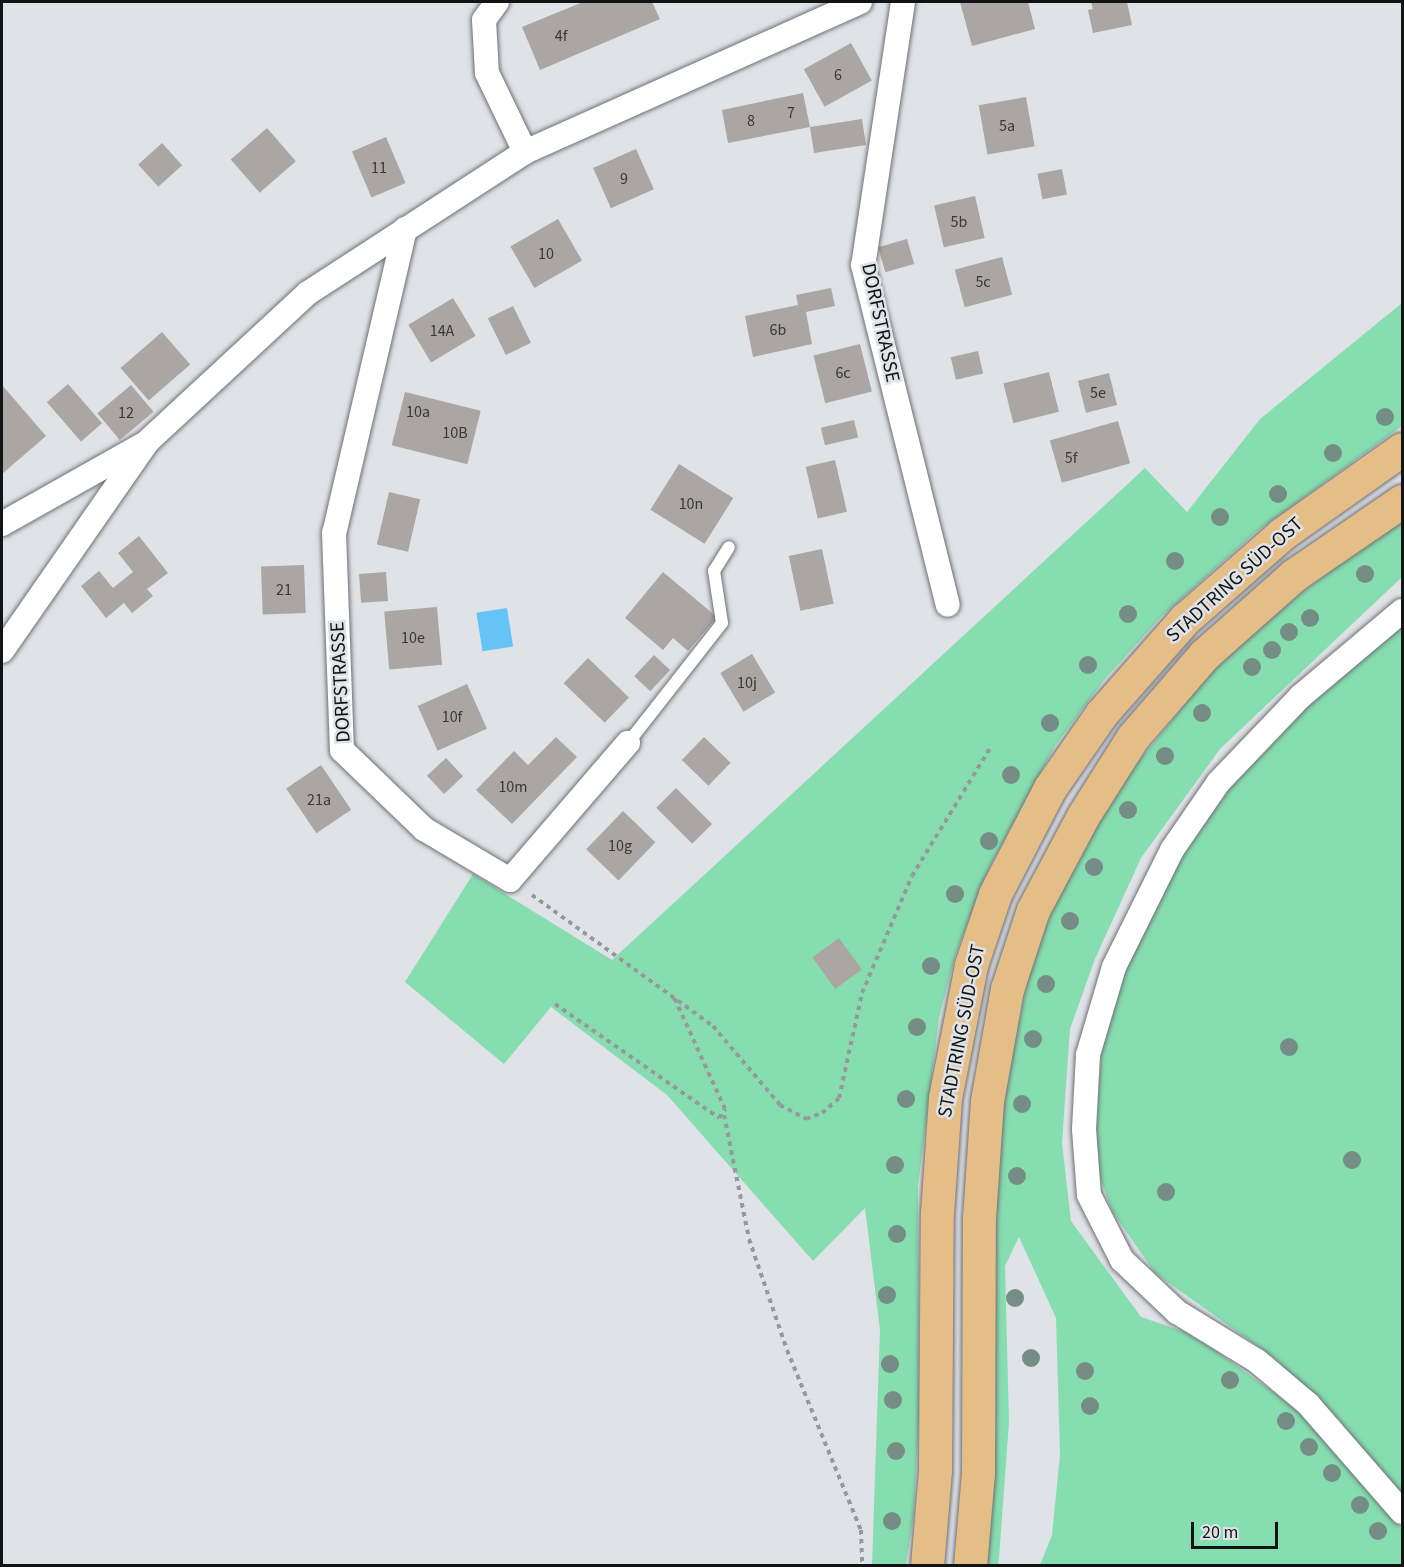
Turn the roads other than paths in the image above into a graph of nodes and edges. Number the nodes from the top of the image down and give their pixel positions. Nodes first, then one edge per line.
1 (497, 2) edge
2 (860, 2) edge
3 (903, 2) edge
4 (525, 152) junction
5 (405, 229) junction
6 (147, 442) junction
7 (1402, 449) edge
8 (1402, 501) edge
9 (2, 524) edge
10 (729, 547) dead end
11 (948, 605) dead end
12 (1402, 611) edge
13 (2, 651) edge
14 (628, 743) joint
15 (1402, 1512) edge
16 (927, 1566) edge
17 (970, 1566) edge

1 - 4 street
2 - 4 street
3 - 11 street, DORFSTRASSE
4 - 5 street
5 - 6 street
5 - 14 street, DORFSTRASSE
6 - 9 street
6 - 13 street
7 - 16 main road, STADTRING SÜD-OST
8 - 17 main road, STADTRING SÜD-OST
10 - 14 lane
12 - 15 street

